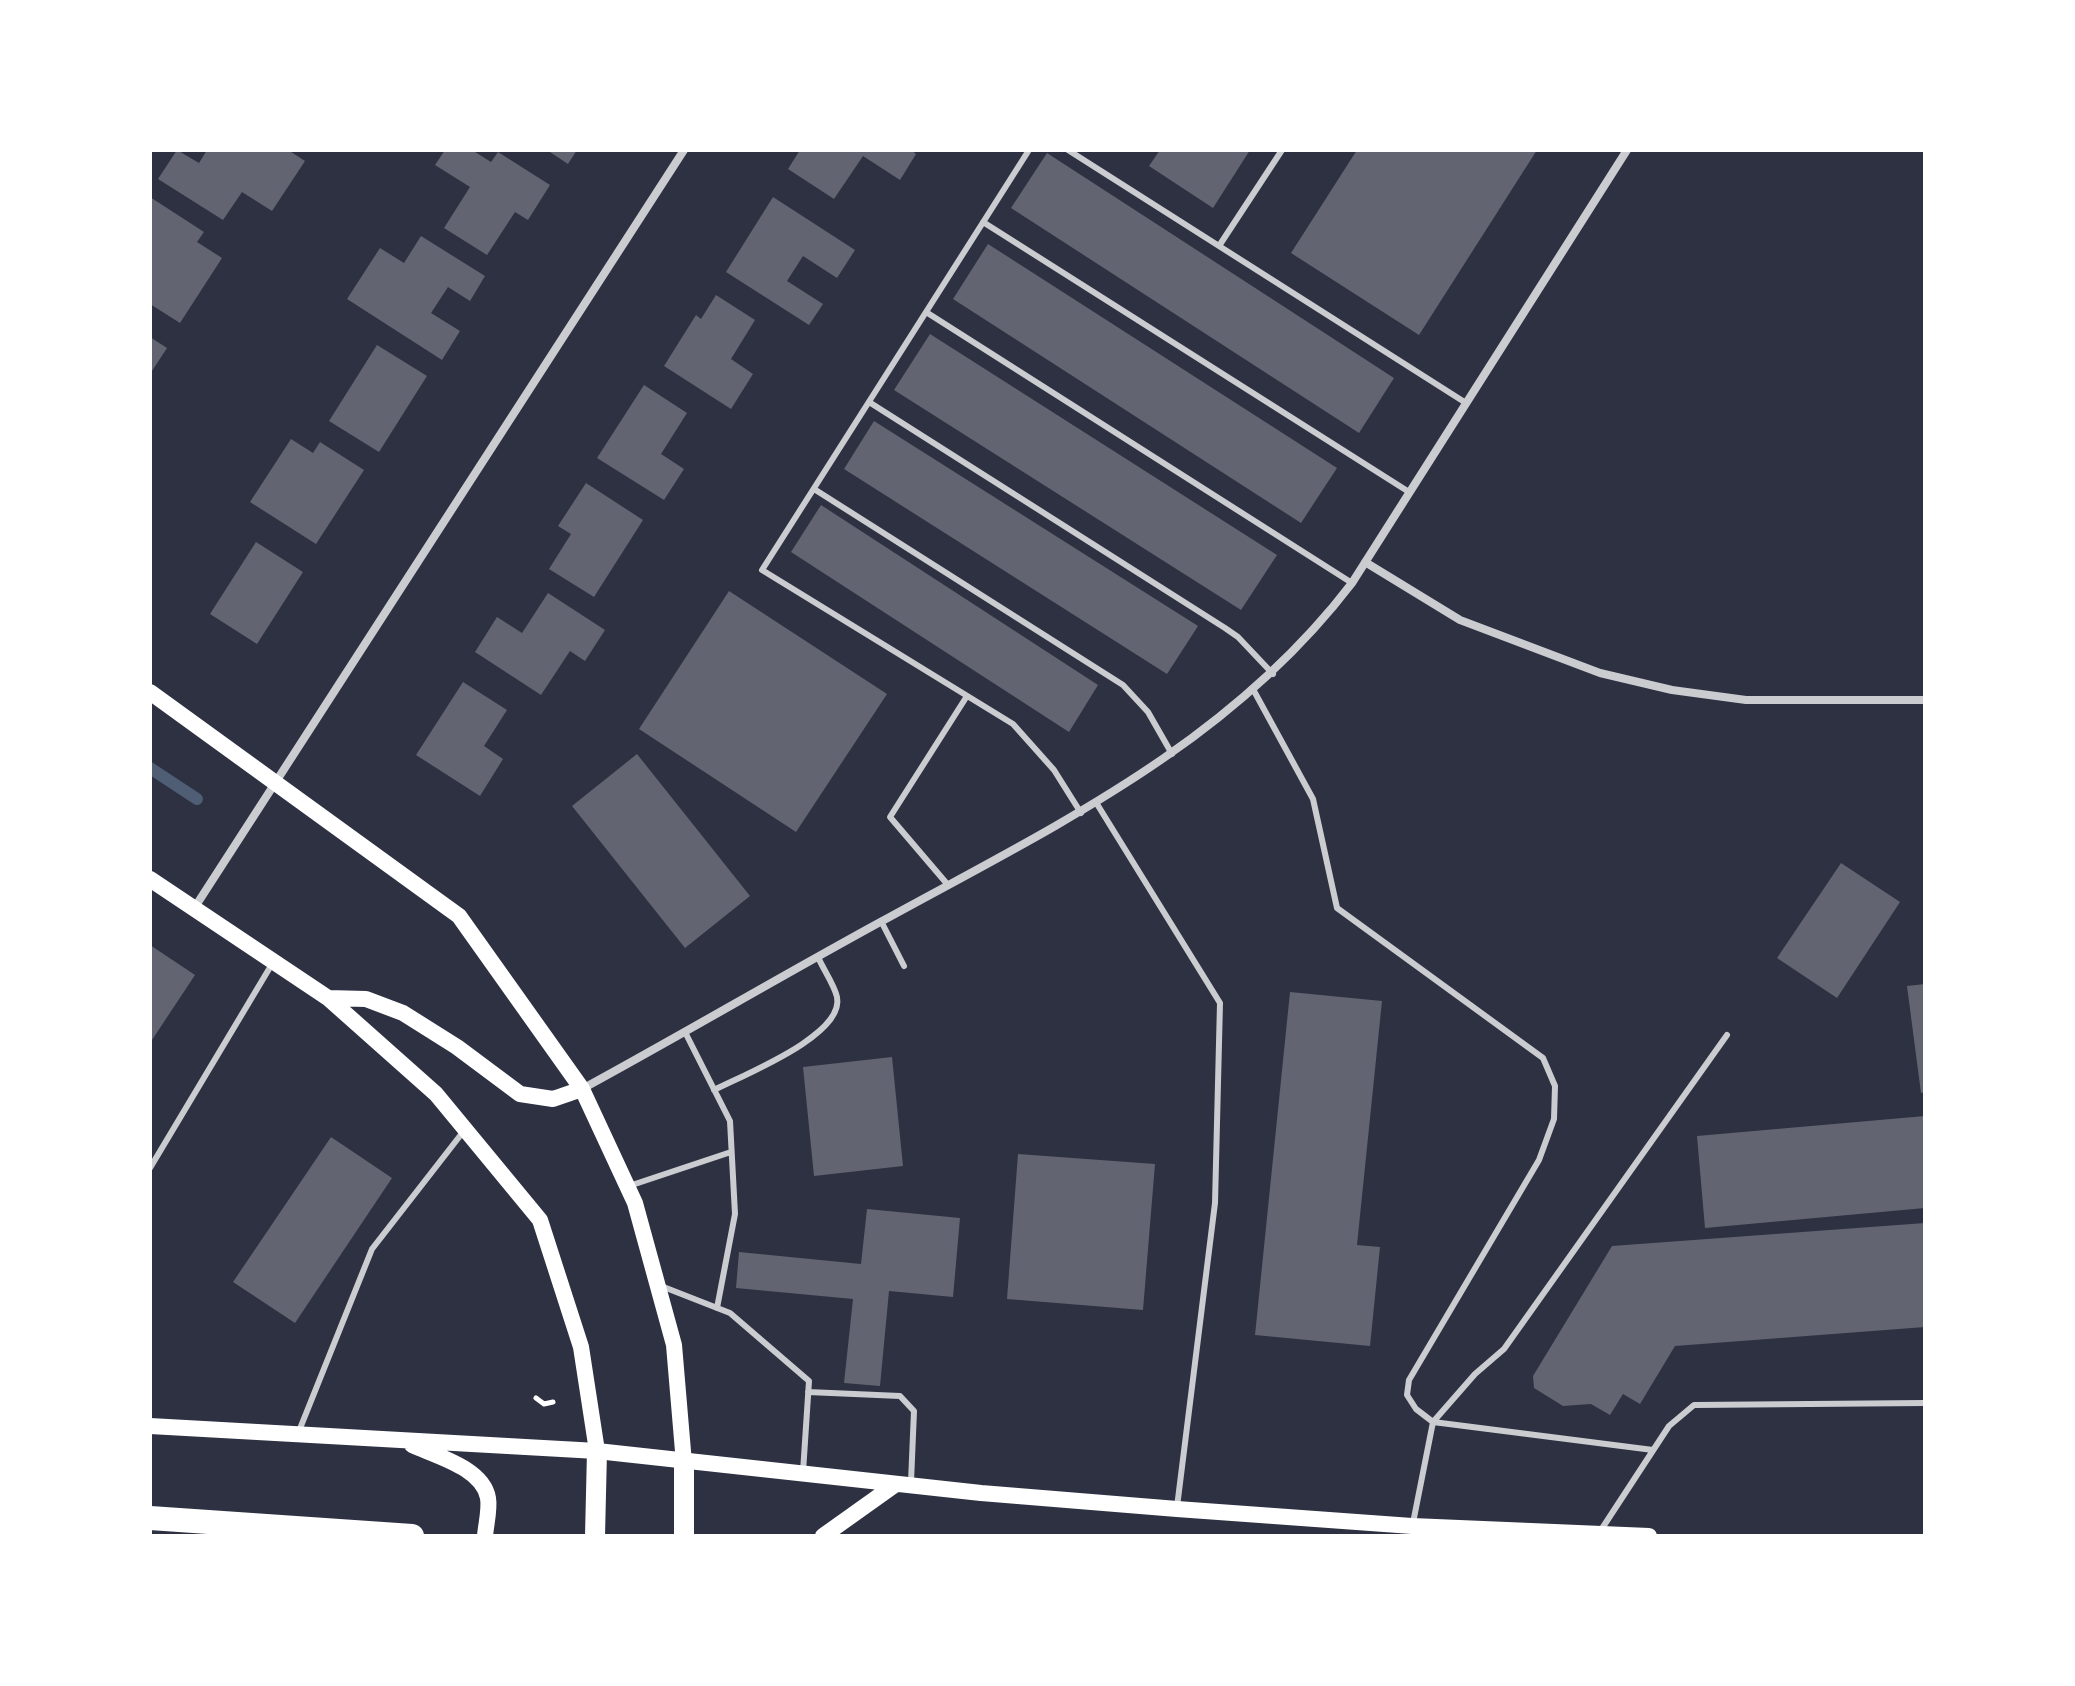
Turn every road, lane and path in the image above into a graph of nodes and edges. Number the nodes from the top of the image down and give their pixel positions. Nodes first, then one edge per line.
1 (684, 150) edge
2 (1029, 150) edge
3 (1068, 150) edge
4 (1282, 150) edge
5 (1627, 150) edge
6 (983, 222) junction
7 (1219, 246) junction
8 (926, 312) junction
9 (869, 402) junction
10 (1466, 403) junction
11 (814, 489) junction
12 (1409, 492) junction
13 (1365, 562) junction
14 (1352, 583) junction
15 (1273, 674) junction
16 (1254, 691) junction
17 (150, 692) edge
18 (967, 696) junction
19 (1925, 700) edge
20 (1172, 754) junction
21 (277, 783) junction
22 (1097, 804) junction
23 (1081, 813) junction
24 (150, 879) edge
25 (948, 885) junction
26 (195, 907) junction
27 (881, 921) junction
28 (818, 957) junction
29 (273, 961) junction
30 (904, 966) dead end
31 (328, 998) junction
32 (685, 1032) junction
33 (1727, 1035) dead end
34 (582, 1089) junction
35 (714, 1090) junction
36 (465, 1129) junction
37 (731, 1152) junction
38 (150, 1168) edge
39 (627, 1187) junction
40 (657, 1285) junction
41 (717, 1308) junction
42 (808, 1392) junction
43 (536, 1398) dead end
44 (553, 1402) dead end
45 (1925, 1403) edge
46 (544, 1404) junction
47 (541, 1412) dead end
48 (1433, 1422) junction
49 (150, 1426) edge
50 (297, 1435) junction
51 (402, 1441) junction
52 (1653, 1450) junction
53 (597, 1451) junction
54 (684, 1463) junction
55 (803, 1475) junction
56 (904, 1485) junction
57 (1177, 1509) junction
58 (150, 1518) edge
59 (1412, 1526) junction
60 (1598, 1534) junction
61 (402, 1535) edge
62 (412, 1536) edge
63 (485, 1536) edge
64 (595, 1536) edge
65 (684, 1536) edge
66 (823, 1536) edge
67 (1649, 1536) edge

1 - 21 street
2 - 6 lane
3 - 7 lane
4 - 7 lane
5 - 10 street
6 - 8 lane
6 - 12 lane
7 - 10 lane
8 - 9 lane
8 - 14 lane
9 - 11 lane
9 - 15 lane
10 - 12 street
11 - 18 lane
11 - 20 lane
12 - 13 street
13 - 14 street
13 - 19 street
14 - 15 street
15 - 16 street
16 - 20 street
16 - 48 lane
17 - 21 main road
18 - 23 lane
18 - 25 lane
20 - 22 street
21 - 26 street
21 - 34 main road
22 - 23 street
22 - 57 lane
23 - 25 street
24 - 26 main road
25 - 27 street
26 - 29 main road
27 - 28 street
27 - 30 lane
28 - 32 street
28 - 35 lane
29 - 31 main road
29 - 38 lane
31 - 34 main road
31 - 36 main road
32 - 34 street
32 - 35 lane
33 - 48 lane
34 - 39 main road
35 - 37 lane
36 - 50 lane
36 - 53 main road
37 - 39 lane
37 - 41 lane
39 - 40 main road
40 - 41 lane
40 - 54 main road
41 - 42 lane
42 - 55 lane
42 - 56 lane
43 - 46 path
44 - 46 path
45 - 52 lane
46 - 47 path
48 - 52 lane
48 - 59 lane
49 - 50 main road
50 - 51 main road
51 - 53 main road
51 - 63 main road
52 - 60 lane
53 - 54 main road
53 - 64 main road
54 - 55 main road
54 - 65 main road
55 - 56 main road
56 - 57 main road
56 - 66 main road
57 - 59 main road
58 - 61 highway
59 - 60 main road
60 - 67 main road
61 - 62 highway

